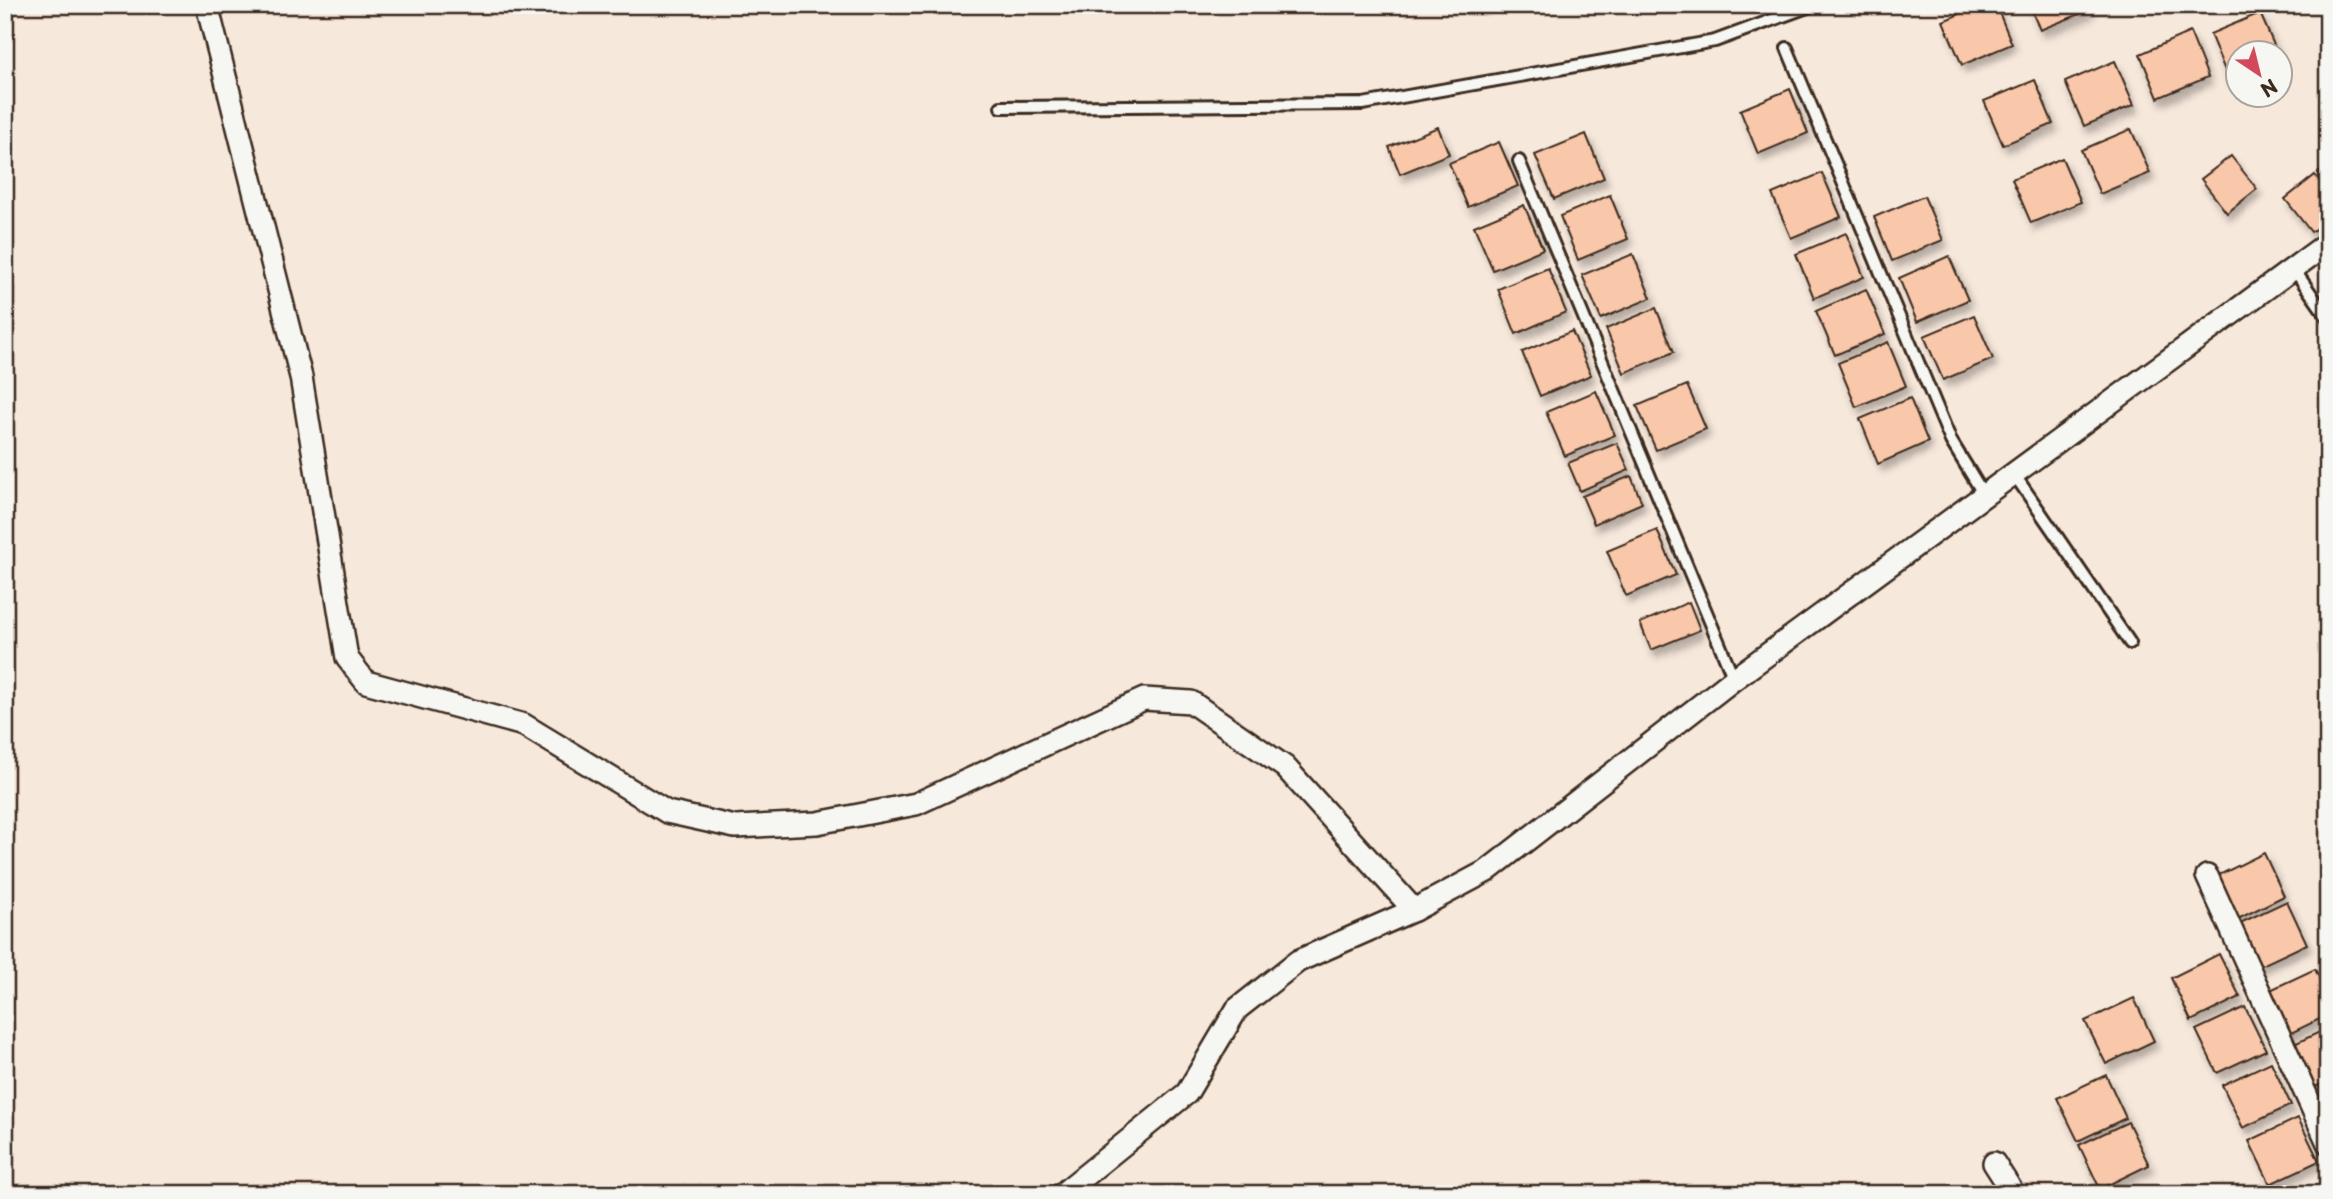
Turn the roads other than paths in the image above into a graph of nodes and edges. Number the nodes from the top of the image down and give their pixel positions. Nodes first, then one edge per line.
1 (206, 5) edge
2 (1813, 5) edge
3 (1787, 48) dead end
4 (1001, 107) dead end
5 (1519, 161) dead end
6 (2328, 243) edge
7 (2293, 268) junction
8 (2328, 318) edge
9 (2014, 474) junction
10 (1984, 495) junction
11 (2130, 643) dead end
12 (1734, 679) junction
13 (2207, 876) dead end
14 (1414, 910) junction
15 (2328, 1143) edge
16 (1994, 1163) dead end
17 (1062, 1194) edge
18 (2014, 1194) edge

1 - 14 street
2 - 4 lane
3 - 10 lane
5 - 12 lane
6 - 7 street
7 - 8 lane
7 - 9 street
9 - 10 street
9 - 11 lane
10 - 12 street
12 - 14 street
13 - 15 street
14 - 17 street
16 - 18 street

